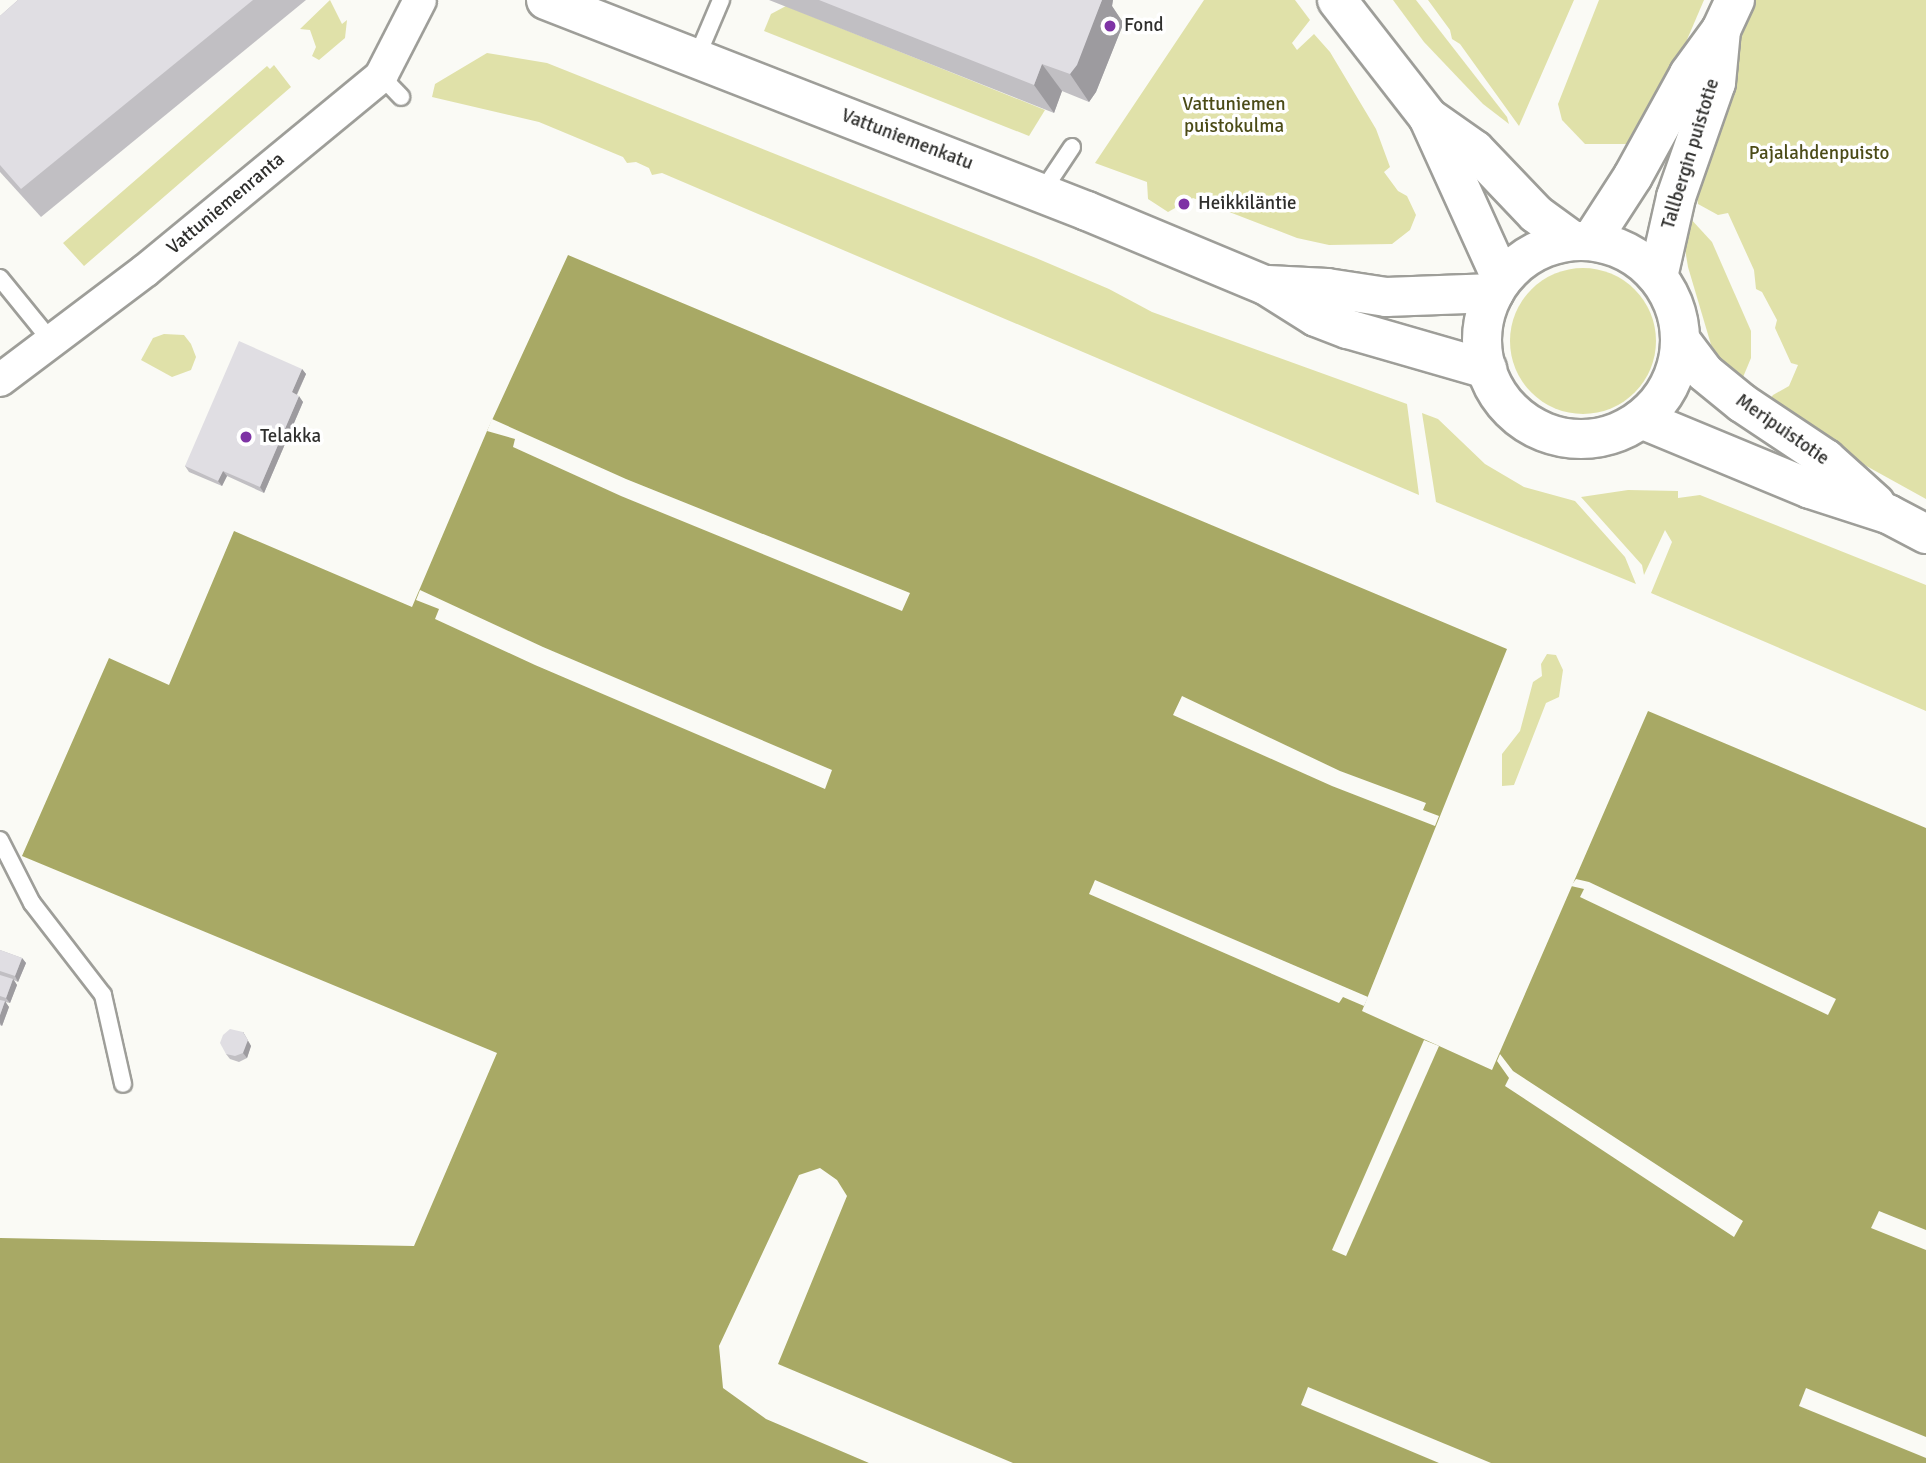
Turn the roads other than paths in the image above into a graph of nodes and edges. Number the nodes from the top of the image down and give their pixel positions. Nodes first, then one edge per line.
1 (420, 0) edge
2 (546, 0) edge
3 (721, 0) edge
4 (1338, 0) edge
5 (1728, 15) edge
6 (695, 60) junction
7 (1428, 117) junction
8 (1072, 148) dead end
9 (1041, 192) junction
10 (1582, 241) junction
11 (1658, 277) junction
12 (0, 278) edge
13 (1265, 285) junction
14 (1498, 286) junction
15 (1681, 341) junction
16 (52, 342) junction
17 (1487, 369) junction
18 (0, 380) edge
19 (1641, 419) junction
20 (1888, 514) junction
21 (1926, 534) edge
22 (0, 840) edge
23 (123, 1084) dead end

1 - 16 street, Vattuniemenranta
2 - 6 street, Vattuniemenkatu
3 - 6 lane
4 - 7 street
5 - 10 street, Tallbergin puistotie
5 - 11 street, Tallbergin puistotie
6 - 9 street, Vattuniemenkatu
7 - 10 street
7 - 14 street
8 - 9 lane
9 - 13 street, Vattuniemenkatu
10 - 11 street
10 - 14 street
11 - 15 street
12 - 16 lane
13 - 14 street, Vattuniemenkatu
13 - 17 street, Vattuniemenkatu
14 - 17 street
15 - 19 street
15 - 20 street, Meripuistotie
16 - 18 street, Vattuniemenranta
17 - 19 street
19 - 20 street, Meripuistotie
20 - 21 street, Meripuistotie
22 - 23 lane

